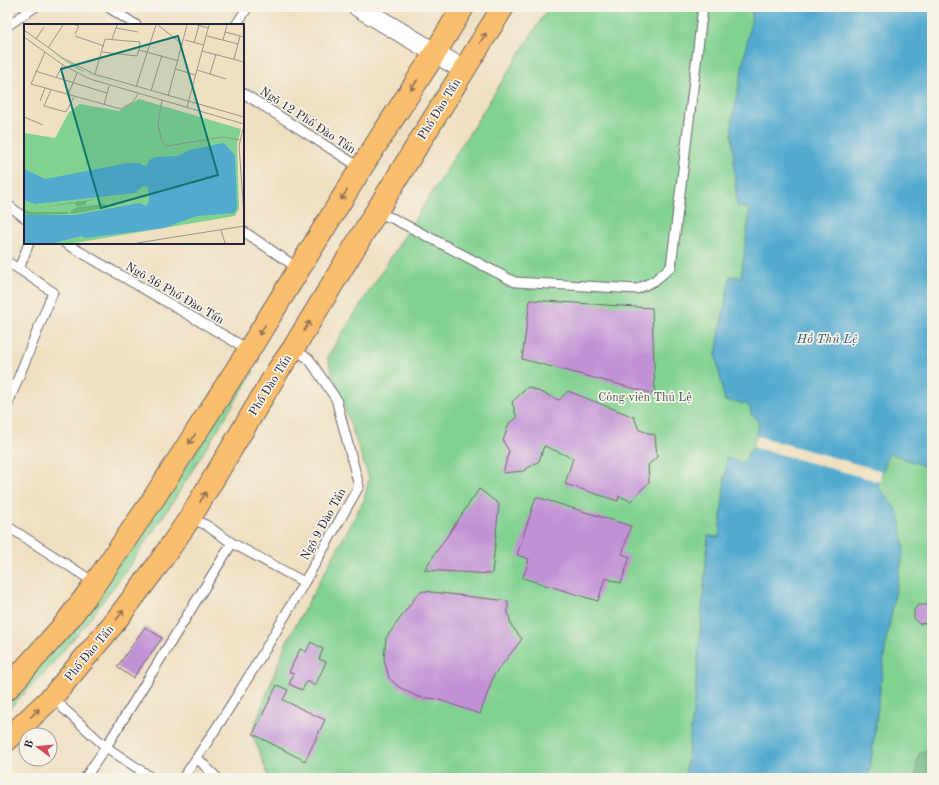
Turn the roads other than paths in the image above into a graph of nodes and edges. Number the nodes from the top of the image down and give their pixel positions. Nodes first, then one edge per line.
1 (35, 7) edge
2 (108, 7) edge
3 (248, 7) edge
4 (358, 7) edge
5 (462, 7) edge
6 (503, 7) edge
7 (703, 7) edge
8 (134, 24) edge
9 (237, 24) edge
10 (7, 26) edge
11 (435, 52) junction
12 (464, 70) junction
13 (244, 94) edge
14 (361, 168) junction
15 (7, 204) edge
16 (376, 212) junction
17 (24, 217) edge
18 (244, 232) edge
19 (29, 244) edge
20 (67, 244) edge
21 (7, 262) edge
22 (19, 269) junction
23 (299, 269) junction
24 (293, 349) junction
25 (249, 350) junction
26 (7, 406) edge
27 (190, 518) junction
28 (7, 526) edge
29 (232, 543) junction
30 (304, 582) junction
31 (95, 584) junction
32 (7, 689) edge
33 (53, 696) junction
34 (7, 740) edge
35 (106, 747) junction
36 (197, 758) junction
37 (85, 778) edge
38 (152, 778) edge
39 (184, 778) edge
40 (218, 778) edge

1 - 10 lane
2 - 8 lane
3 - 9 lane
4 - 11 street
5 - 11 main road
12 -> 6 main road, Phố Đào Tấn
7 - 16 lane
11 - 12 street
11 -> 14 main road
12 - 16 main road, Phố Đào Tấn
13 - 14 lane, Ngõ 12 Phố Đào Tấn
14 -> 23 main road
15 - 17 lane
24 -> 16 main road, Phố Đào Tấn
18 - 23 lane
19 - 22 lane
20 - 25 lane, Ngõ 36 Phố Đào Tấn
21 - 22 lane
22 - 26 lane
23 -> 25 main road
27 -> 24 main road, Phố Đào Tấn
24 - 30 lane, Ngõ 9 Đào Tấn
25 -> 31 main road
27 - 29 lane
33 -> 27 main road, Phố Đào Tấn
28 - 31 lane
29 - 30 lane
29 - 35 lane
30 - 36 lane, Ngõ 9 Đào Tấn
31 - 32 main road
34 -> 33 main road, Phố Đào Tấn
33 - 35 lane
35 - 37 lane
35 - 38 lane
36 - 39 lane, Ngõ 9 Đào Tấn
36 - 40 lane

